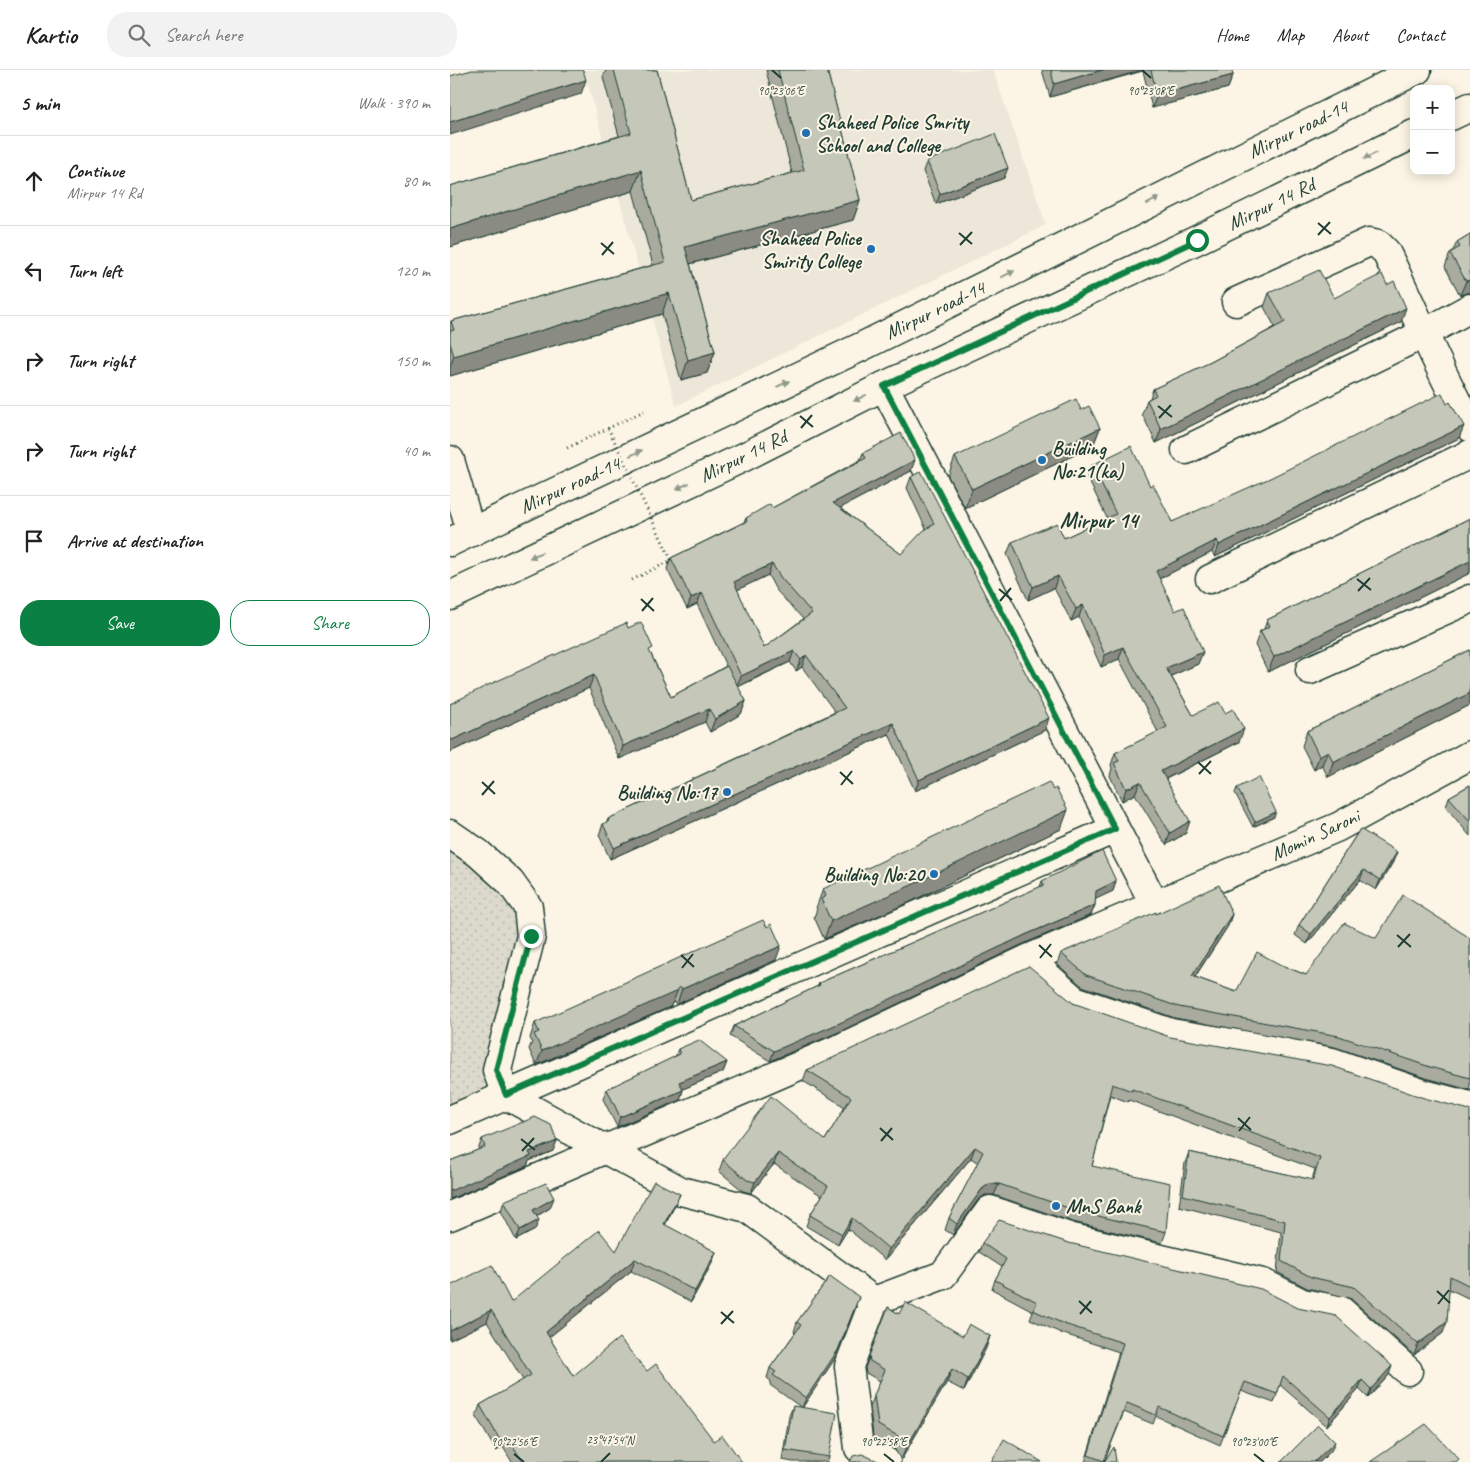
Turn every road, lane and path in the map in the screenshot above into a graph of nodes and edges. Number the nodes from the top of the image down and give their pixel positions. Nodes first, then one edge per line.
1 (1417, 70) edge
2 (1470, 107) edge
3 (1455, 114) edge
4 (1410, 136) edge
5 (1236, 302) dead end
6 (1470, 308) edge
7 (1425, 333) junction
8 (884, 386) junction
9 (644, 411) dead end
10 (1470, 427) edge
11 (608, 428) junction
12 (567, 448) dead end
13 (1186, 450) dead end
14 (1470, 454) edge
15 (450, 460) edge
16 (460, 537) edge
17 (679, 557) edge
18 (672, 560) junction
19 (1210, 579) dead end
20 (632, 580) dead end
21 (450, 596) edge
22 (1470, 598) edge
23 (1310, 670) dead end
24 (1470, 755) edge
25 (1115, 829) junction
26 (450, 834) edge
27 (1155, 904) junction
28 (1028, 959) junction
29 (506, 1095) junction
30 (1470, 1106) edge
31 (450, 1120) edge
32 (609, 1150) junction
33 (450, 1216) edge
34 (874, 1301) junction
35 (1408, 1371) dead end
36 (886, 1462) edge

16 -> 1 street, Mirpur road-14
2 - 3 street
4 -> 8 street, Mirpur 14 Rd
5 - 7 street
6 - 7 street
7 - 10 street
7 - 13 street
8 -> 21 street, Mirpur 14 Rd
8 - 25 street
9 - 11 path
11 - 12 path
11 - 18 path, bridge
14 - 19 street
15 - 16 street
17 - 18 path
18 - 20 path
22 - 23 street
24 - 27 street, Momin Saroni
25 - 27 street
25 - 29 street
26 - 29 street
27 - 28 street, Momin Saroni
28 - 30 street
28 - 32 street, Momin Saroni
29 - 31 street
29 - 32 street
32 - 33 street, Momin Saroni
32 - 34 street
34 - 35 street
34 - 36 street

